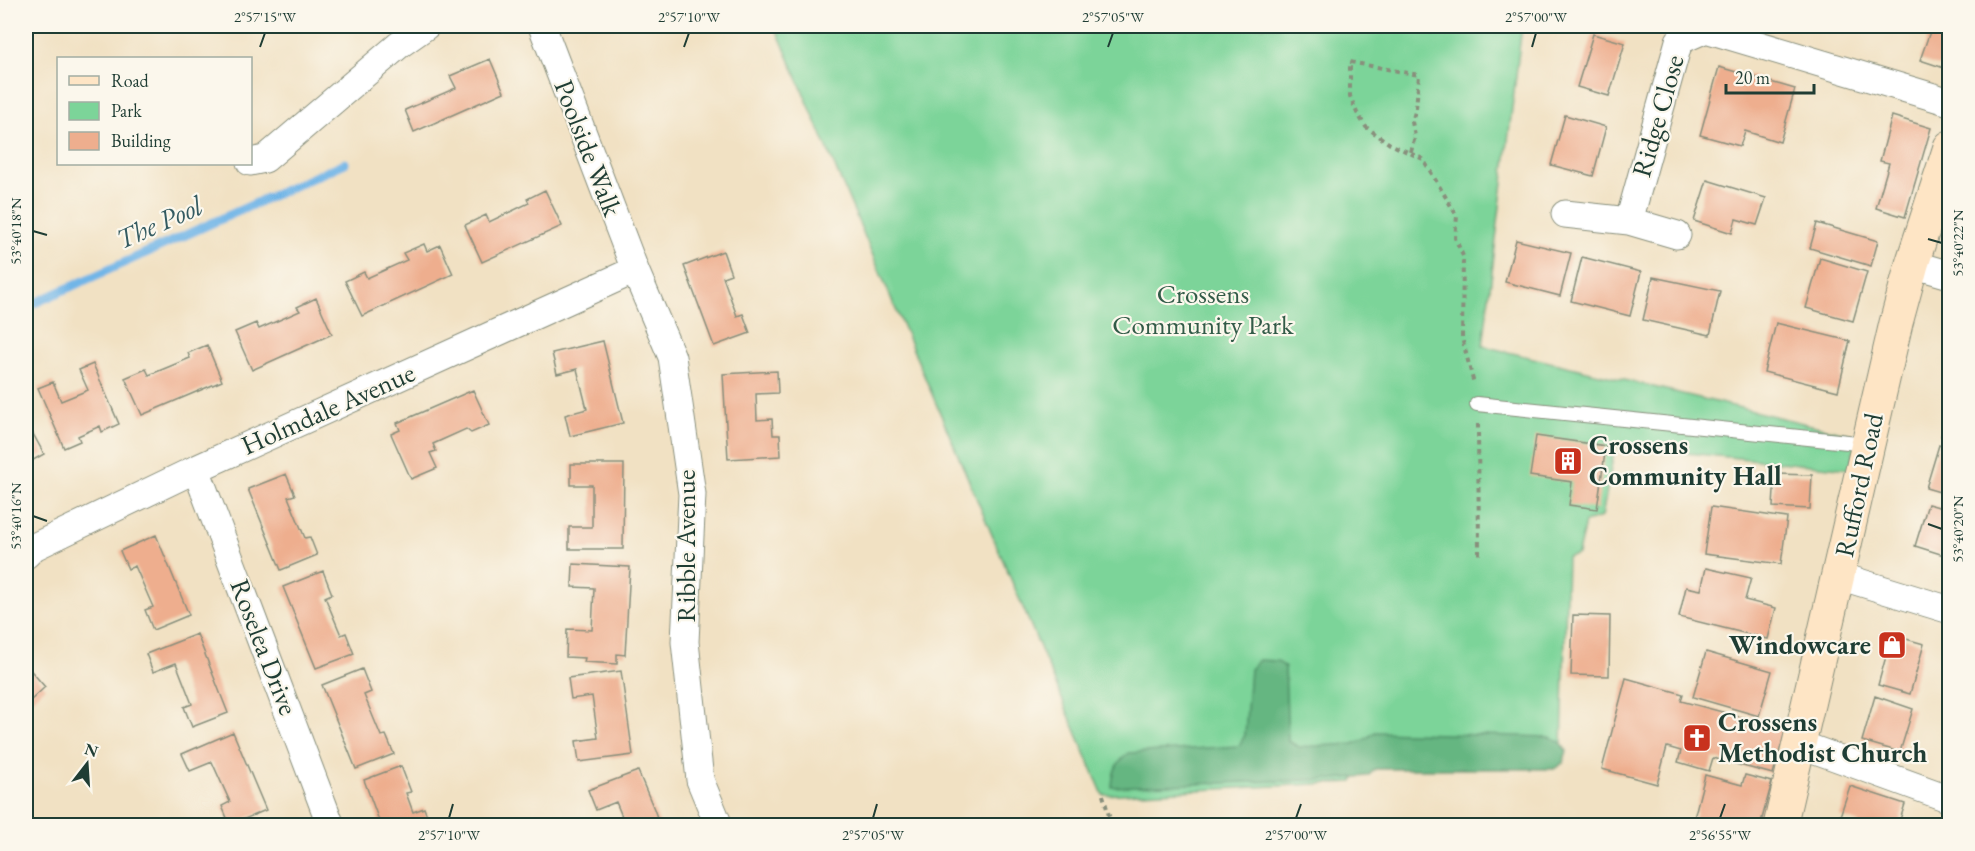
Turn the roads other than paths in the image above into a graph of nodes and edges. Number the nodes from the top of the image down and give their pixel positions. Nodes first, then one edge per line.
1 (426, 26) edge
2 (542, 26) edge
3 (1950, 102) edge
4 (1950, 147) edge
5 (252, 162) edge
6 (1565, 214) dead end
7 (1629, 221) junction
8 (1677, 236) dead end
9 (1912, 264) junction
10 (635, 270) junction
11 (1950, 275) edge
12 (1477, 404) road end
13 (1868, 444) junction
14 (196, 469) junction
15 (26, 555) edge
16 (1839, 576) junction
17 (1950, 610) edge
18 (1799, 744) junction
19 (1950, 798) edge
20 (331, 825) edge
21 (719, 825) edge
22 (1780, 825) edge

1 - 5 street
2 - 10 street, Poolside Walk
3 - 7 street, Ridge Close
4 - 9 main road, Rufford Road
6 - 7 street
7 - 8 street
9 - 11 street
9 - 13 main road, Rufford Road
10 - 14 street, Holmdale Avenue
10 - 21 street, Ribble Avenue
12 - 13 lane
13 - 16 main road, Rufford Road
14 - 15 street, Holmdale Avenue
14 - 20 street, Roselea Drive
16 - 17 street
16 - 18 main road, Rufford Road
18 - 19 street
18 - 22 main road, Rufford Road

